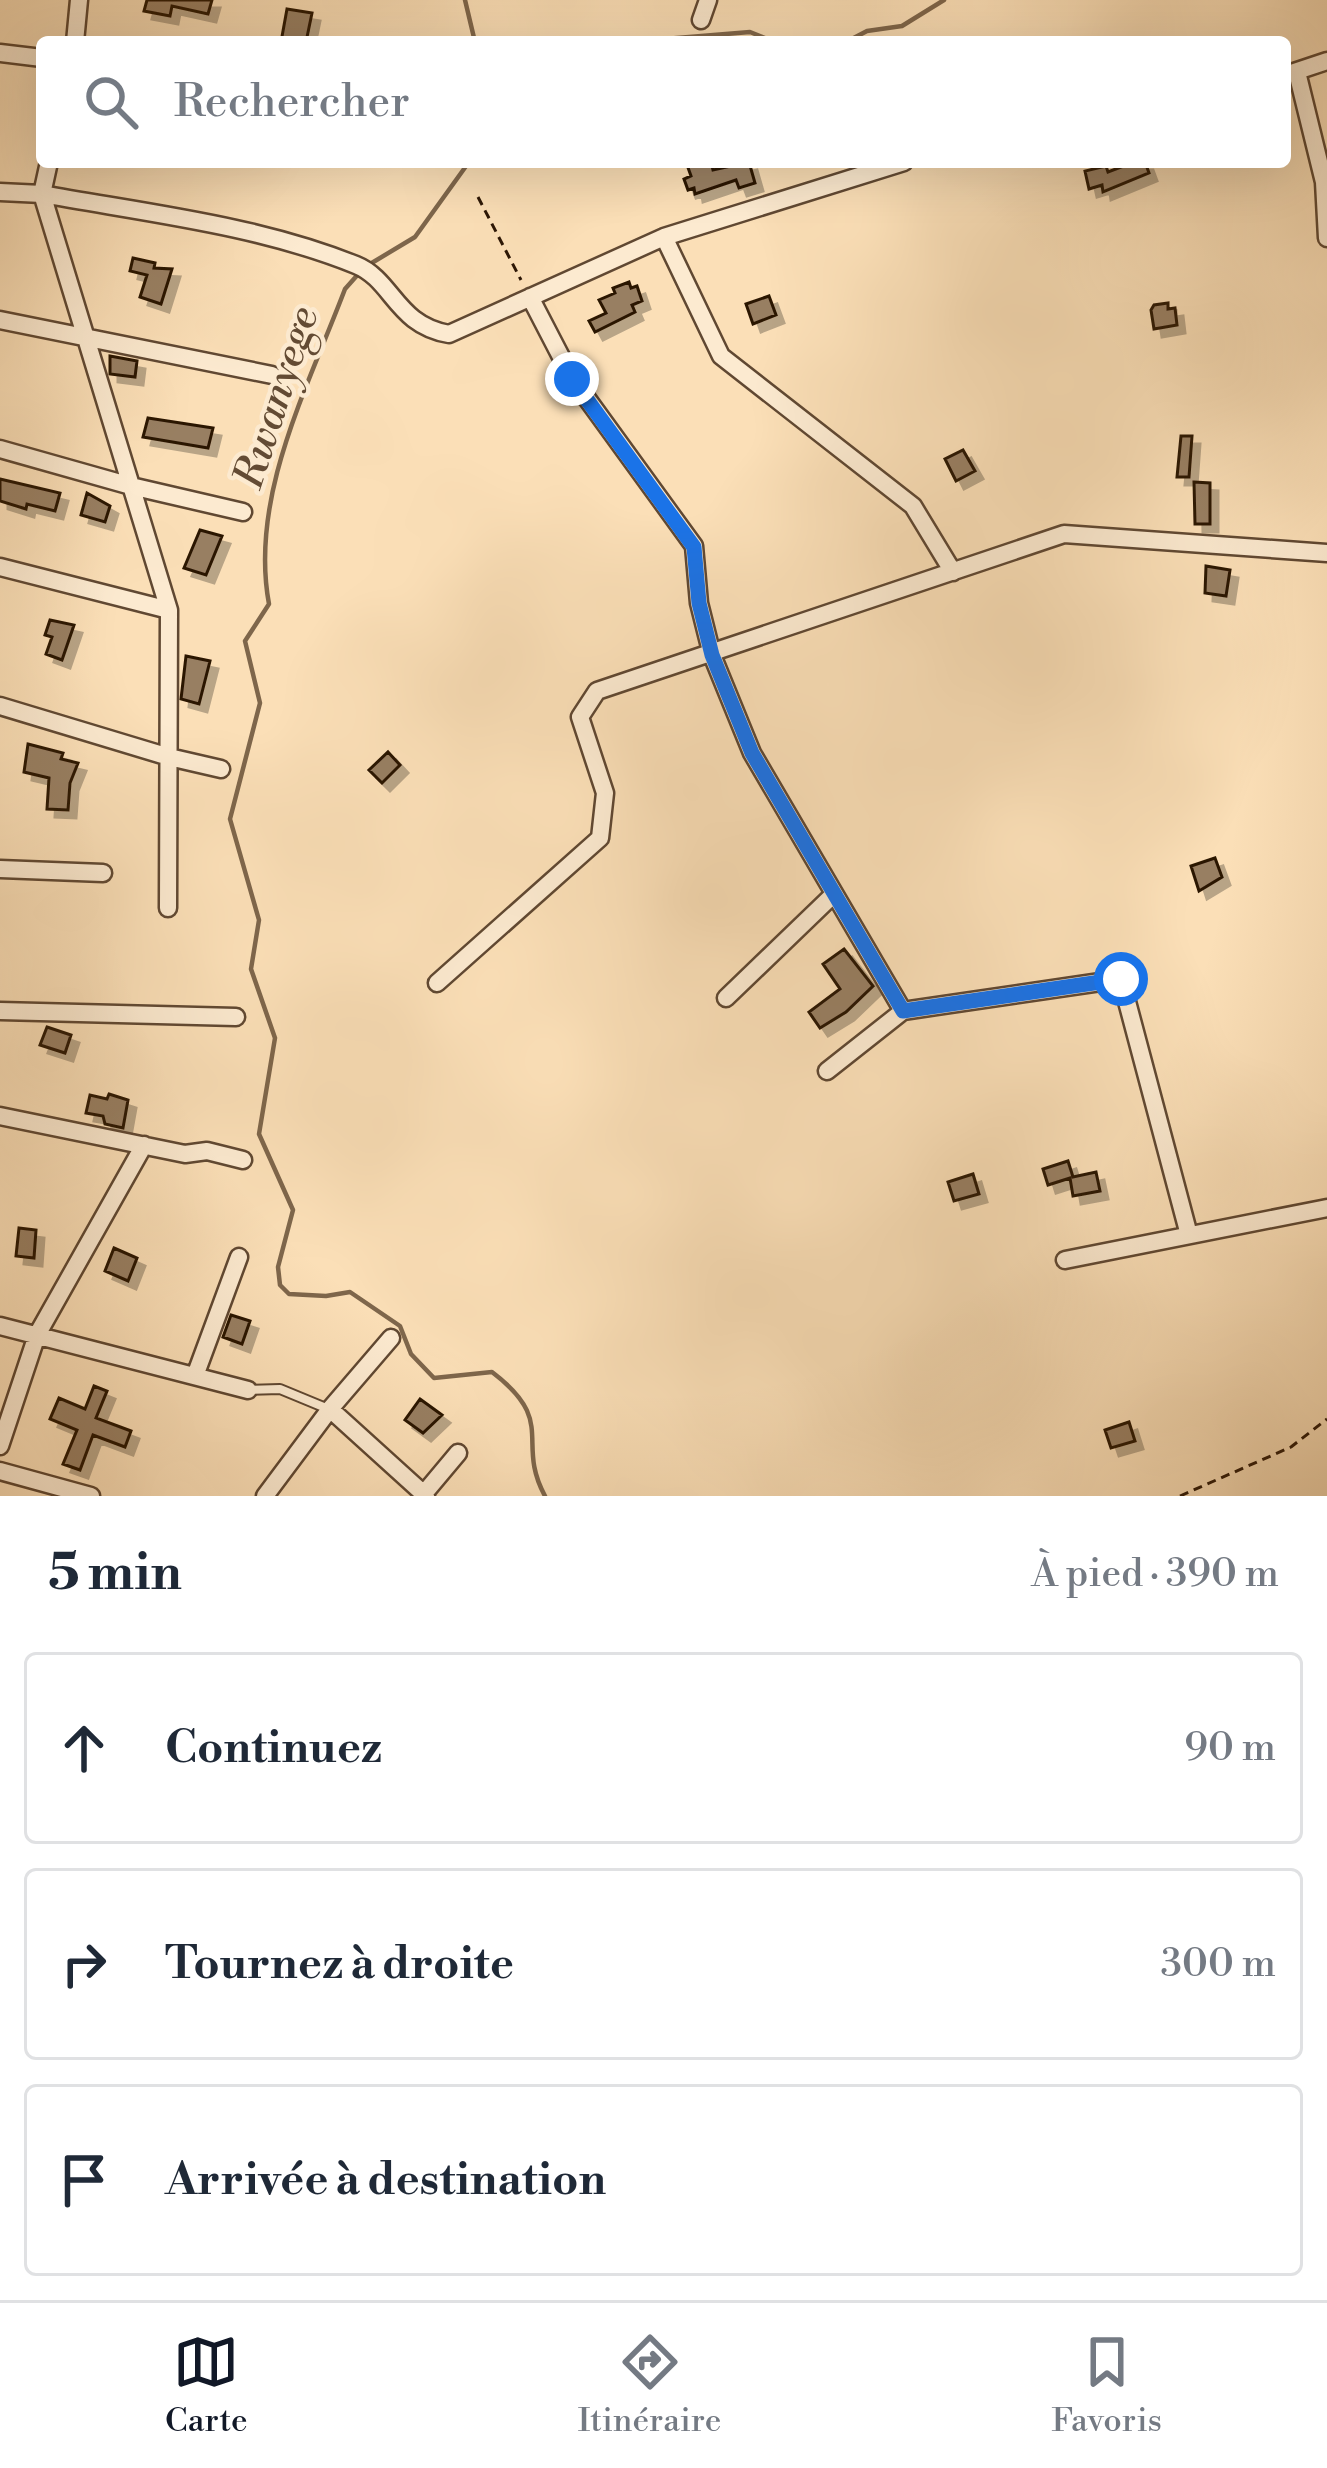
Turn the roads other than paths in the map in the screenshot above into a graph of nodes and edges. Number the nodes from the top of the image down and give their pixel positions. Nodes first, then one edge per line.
1 (79, 0) edge
2 (708, 0) edge
3 (701, 20) dead end
4 (76, 36) edge
5 (0, 53) edge
6 (36, 57) edge
7 (1327, 62) edge
8 (1291, 74) edge
9 (48, 168) edge
10 (885, 168) edge
11 (0, 192) edge
12 (42, 194) junction
13 (664, 237) junction
14 (1327, 238) edge
15 (530, 298) junction
16 (0, 320) edge
17 (85, 335) junction
18 (272, 375) dead end
19 (0, 448) edge
20 (131, 486) junction
21 (243, 512) dead end
22 (1327, 553) edge
23 (0, 567) edge
24 (953, 572) junction
25 (169, 610) junction
26 (712, 655) junction
27 (0, 706) edge
28 (169, 757) junction
29 (221, 769) dead end
30 (0, 869) edge
31 (103, 873) dead end
32 (834, 893) junction
33 (168, 908) dead end
34 (436, 982) dead end
35 (726, 998) dead end
36 (0, 1011) edge
37 (903, 1011) junction
38 (236, 1017) dead end
39 (827, 1071) dead end
40 (0, 1116) edge
41 (144, 1145) junction
42 (243, 1160) dead end
43 (1327, 1208) edge
44 (1189, 1235) junction
45 (239, 1257) dead end
46 (1065, 1260) dead end
47 (0, 1326) edge
48 (37, 1335) junction
49 (391, 1338) dead end
50 (195, 1376) junction
51 (248, 1390) joint
52 (330, 1409) junction
53 (0, 1446) edge
54 (458, 1453) dead end
55 (0, 1471) edge
56 (79, 1494) edge
57 (424, 1495) edge
58 (265, 1496) edge

1 - 4 street
2 - 3 street
5 - 6 street
7 - 8 street
8 - 14 street
9 - 12 street
10 - 13 street
11 - 12 street
12 - 15 street
12 - 17 street
13 - 15 street
13 - 24 street
15 - 26 street
16 - 17 street
17 - 18 street
17 - 20 street
19 - 20 street
20 - 21 street
20 - 25 street
22 - 24 street
23 - 25 street
24 - 26 street
25 - 28 street
26 - 32 street
26 - 34 street
27 - 28 street
28 - 29 street
28 - 33 street
30 - 31 street
32 - 35 street
32 - 37 street
36 - 38 street
37 - 39 street
37 - 44 street
40 - 41 street
41 - 42 street
41 - 48 street
43 - 44 street
44 - 46 street
45 - 50 street
47 - 48 street
48 - 50 street
48 - 53 street
49 - 52 street
50 - 51 street
51 - 52 lane
52 - 57 street
52 - 58 street
54 - 57 street
55 - 56 street

